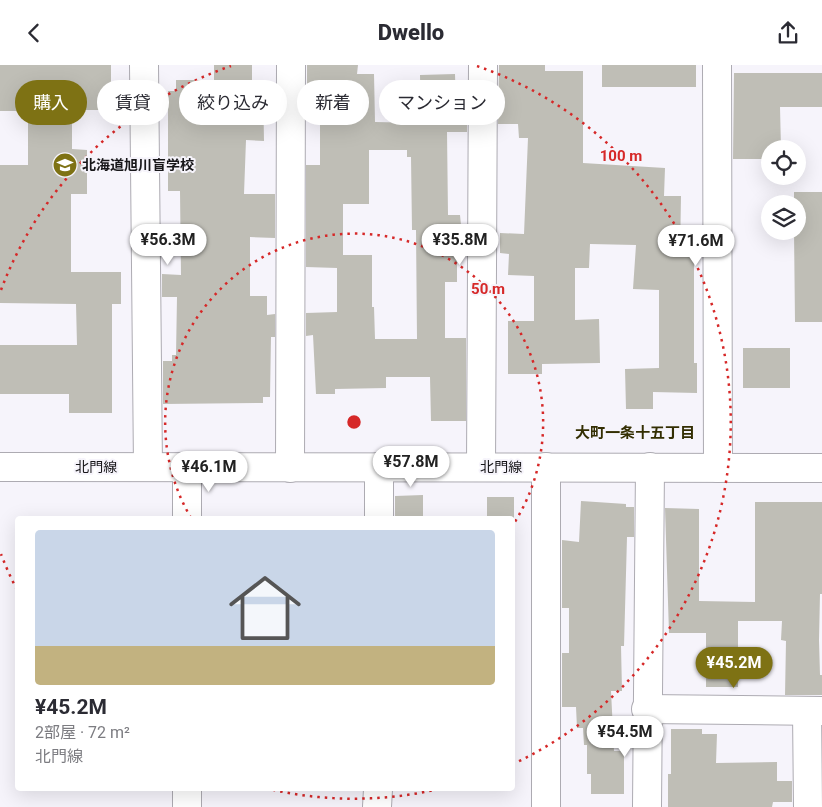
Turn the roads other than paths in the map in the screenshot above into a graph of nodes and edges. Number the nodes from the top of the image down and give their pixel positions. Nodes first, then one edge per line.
1 (144, 65) edge
2 (291, 65) edge
3 (482, 65) edge
4 (716, 65) edge
5 (0, 467) edge
6 (148, 467) junction
7 (187, 467) junction
8 (379, 467) junction
9 (481, 467) junction
10 (546, 467) junction
11 (650, 467) junction
12 (290, 468) junction
13 (822, 468) edge
14 (718, 469) junction
15 (187, 516) edge
16 (379, 516) edge
17 (646, 709) junction
18 (815, 711) edge
19 (187, 791) edge
20 (378, 791) edge
21 (187, 807) edge
22 (378, 807) edge
23 (546, 807) edge
24 (647, 807) edge
25 (808, 807) edge

1 - 6 street
2 - 12 street
3 - 9 street
4 - 14 street
5 - 6 street, 北門線
6 - 7 street, 北門線
7 - 12 street, 北門線
7 - 15 street
8 - 9 street, 北門線
8 - 12 street, 北門線
8 - 16 street
9 - 10 street, 北門線
10 - 11 street, 北門線
10 - 23 street
11 - 14 street, 北門線
11 - 17 street
13 - 14 street, 北門線
17 - 18 street
17 - 24 street
18 - 25 street
19 - 21 street
20 - 22 street

